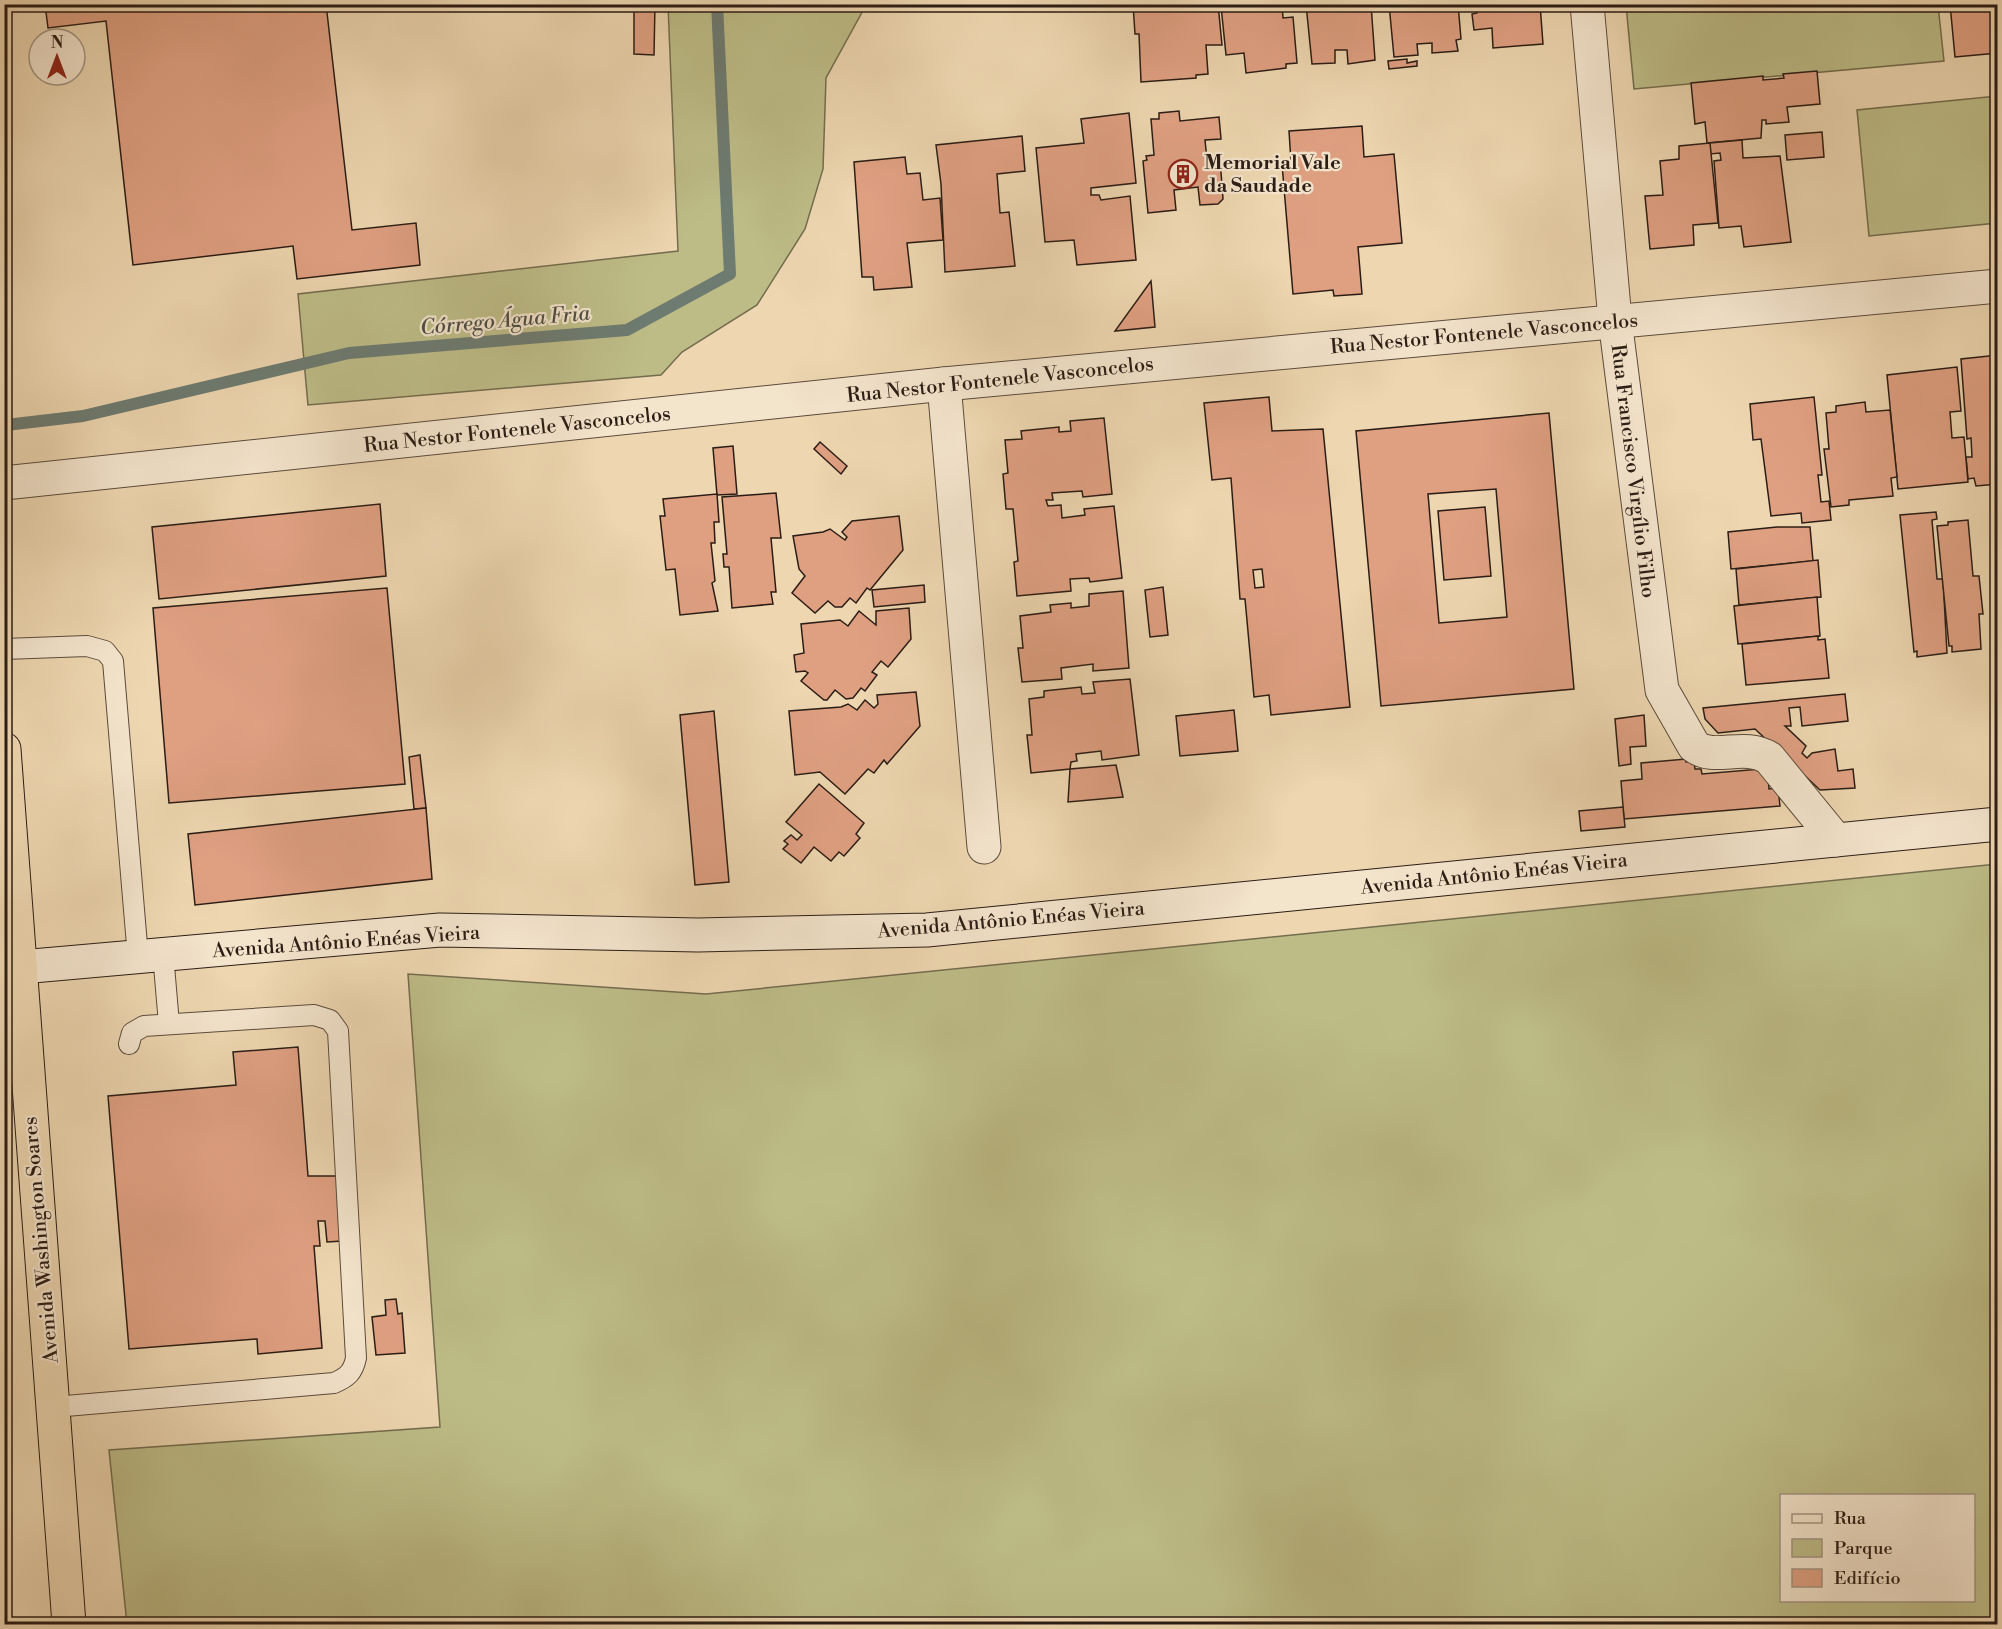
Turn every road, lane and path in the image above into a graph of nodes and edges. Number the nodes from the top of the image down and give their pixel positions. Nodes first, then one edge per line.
1 (1587, 4) edge
2 (1998, 286) edge
3 (1615, 320) junction
4 (944, 384) junction
5 (4, 483) edge
6 (4, 649) edge
7 (4, 749) edge
8 (1998, 824) edge
9 (1836, 840) junction
10 (984, 847) dead end
11 (150, 955) junction
12 (21, 967) junction
13 (169, 1024) junction
14 (129, 1044) dead end
15 (54, 1407) junction
16 (69, 1624) edge

1 - 3 street, Rua Francisco Virgílio Filho
2 - 3 street, Rua Nestor Fontenele Vasconcelos
3 - 4 street, Rua Nestor Fontenele Vasconcelos
3 - 9 street, Rua Francisco Virgílio Filho
4 - 5 street, Rua Nestor Fontenele Vasconcelos
4 - 10 street
6 - 11 lane
7 - 12 highway, Avenida Washington Soares
8 - 9 street, Avenida Antônio Enéas Vieira
9 - 11 street, Avenida Antônio Enéas Vieira
11 - 12 street, Avenida Antônio Enéas Vieira
11 - 13 lane
12 - 15 highway, Avenida Washington Soares
13 - 14 lane
13 - 15 lane
15 - 16 highway, Avenida Washington Soares

